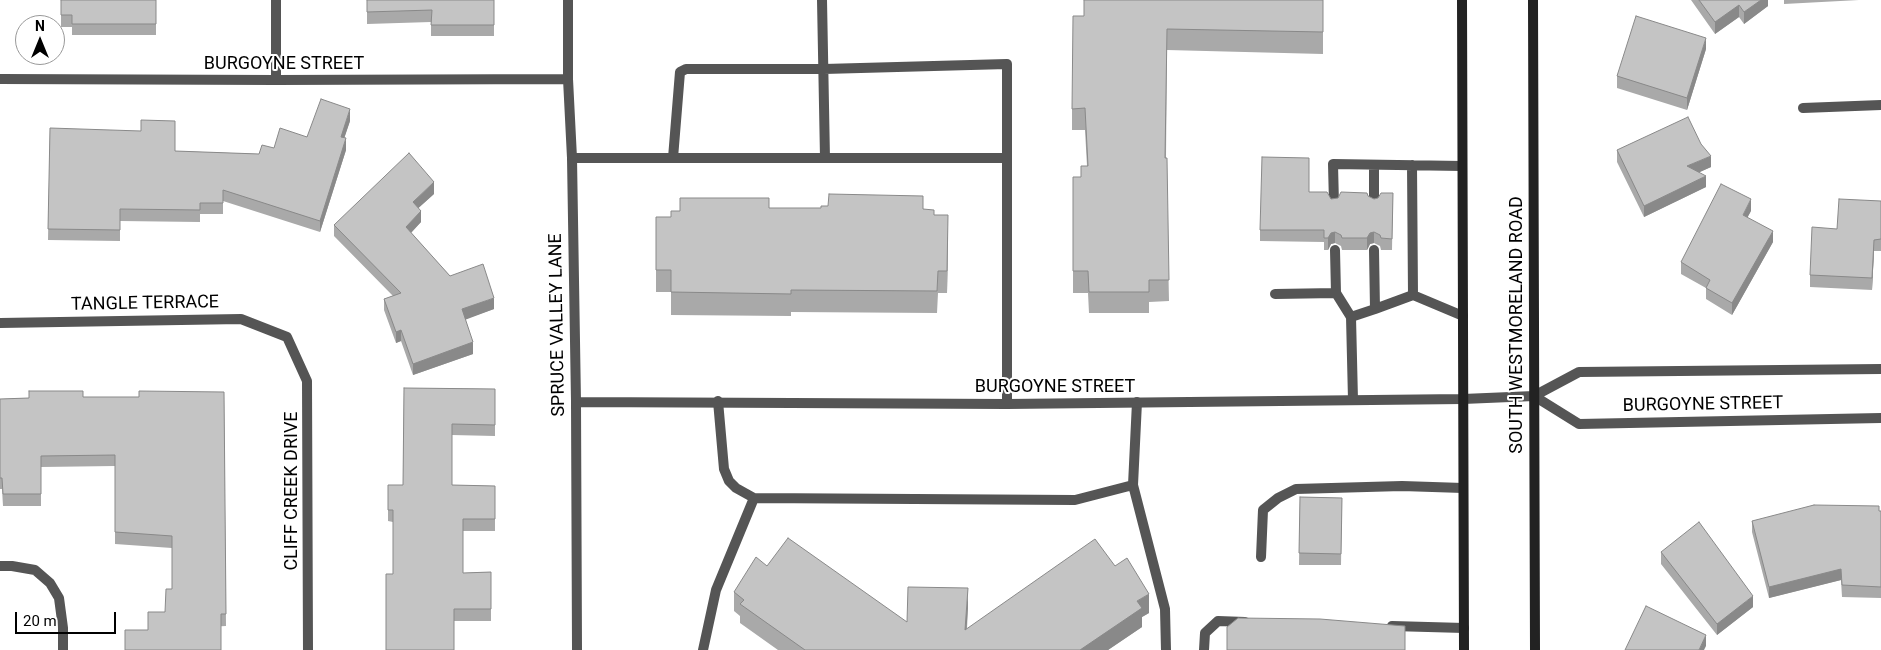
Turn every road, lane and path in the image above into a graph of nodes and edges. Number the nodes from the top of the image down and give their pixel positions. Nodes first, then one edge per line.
1 (276, 0) edge
2 (568, 0) edge
3 (822, 0) edge
4 (1462, 0) edge
5 (1533, 0) edge
6 (824, 69) junction
7 (0, 79) edge
8 (568, 79) junction
9 (276, 80) junction
10 (1881, 105) edge
11 (1803, 108) dead end
12 (572, 158) junction
13 (673, 158) junction
14 (826, 158) junction
15 (1007, 158) junction
16 (1374, 165) junction
17 (1412, 165) junction
18 (1462, 166) junction
19 (1334, 204) edge
20 (1374, 204) edge
21 (1335, 250) dead end
22 (1374, 250) dead end
23 (1336, 293) junction
24 (1275, 294) dead end
25 (1413, 296) junction
26 (1375, 309) junction
27 (1463, 316) junction
28 (1351, 317) junction
29 (0, 323) edge
30 (287, 338) joint
31 (1881, 369) edge
32 (1534, 396) junction
33 (1463, 399) junction
34 (1353, 400) junction
35 (718, 401) junction
36 (576, 402) junction
37 (1137, 402) junction
38 (1007, 404) junction
39 (1881, 418) edge
40 (1133, 485) junction
41 (1463, 488) junction
42 (754, 498) junction
43 (1261, 557) dead end
44 (0, 566) edge
45 (1258, 622) edge
46 (1385, 626) edge
47 (1464, 628) junction
48 (63, 650) edge
49 (308, 650) edge
50 (577, 650) edge
51 (703, 650) edge
52 (1166, 650) edge
53 (1204, 650) edge
54 (1464, 650) edge
55 (1535, 650) edge

1 - 9 street
2 - 8 street, SPRUCE VALLEY LANE
3 - 6 street
4 - 18 main road
5 - 32 main road, SOUTH WESTMORELAND ROAD
6 - 13 street
6 - 14 street
6 - 15 street
7 - 9 street, BURGOYNE STREET
8 - 9 street, BURGOYNE STREET
8 - 12 street, SPRUCE VALLEY LANE
10 - 11 street
12 - 13 street
12 - 36 street, SPRUCE VALLEY LANE
13 - 14 street
14 - 15 street
15 - 38 street
16 - 17 street
16 - 19 street
16 - 20 street
17 - 18 street
17 - 25 street
18 - 27 main road
21 - 23 street
22 - 26 street
23 - 24 street
23 - 28 street
25 - 26 street
25 - 27 street
26 - 28 street
27 - 33 main road
28 - 34 street
29 - 30 street, TANGLE TERRACE
30 - 49 street, CLIFF CREEK DRIVE
31 - 32 street, BURGOYNE STREET
32 - 33 street, BURGOYNE STREET
32 - 39 street, BURGOYNE STREET
32 - 55 main road, SOUTH WESTMORELAND ROAD
33 - 34 street, BURGOYNE STREET
33 - 41 main road
34 - 37 street, BURGOYNE STREET
35 - 36 street, BURGOYNE STREET
35 - 38 street, BURGOYNE STREET
35 - 42 street
36 - 50 street, SPRUCE VALLEY LANE
37 - 38 street, BURGOYNE STREET
37 - 40 street
40 - 42 street
40 - 52 street
41 - 43 street
41 - 47 main road
42 - 51 street
44 - 48 street
45 - 53 street
46 - 47 street
47 - 54 main road

